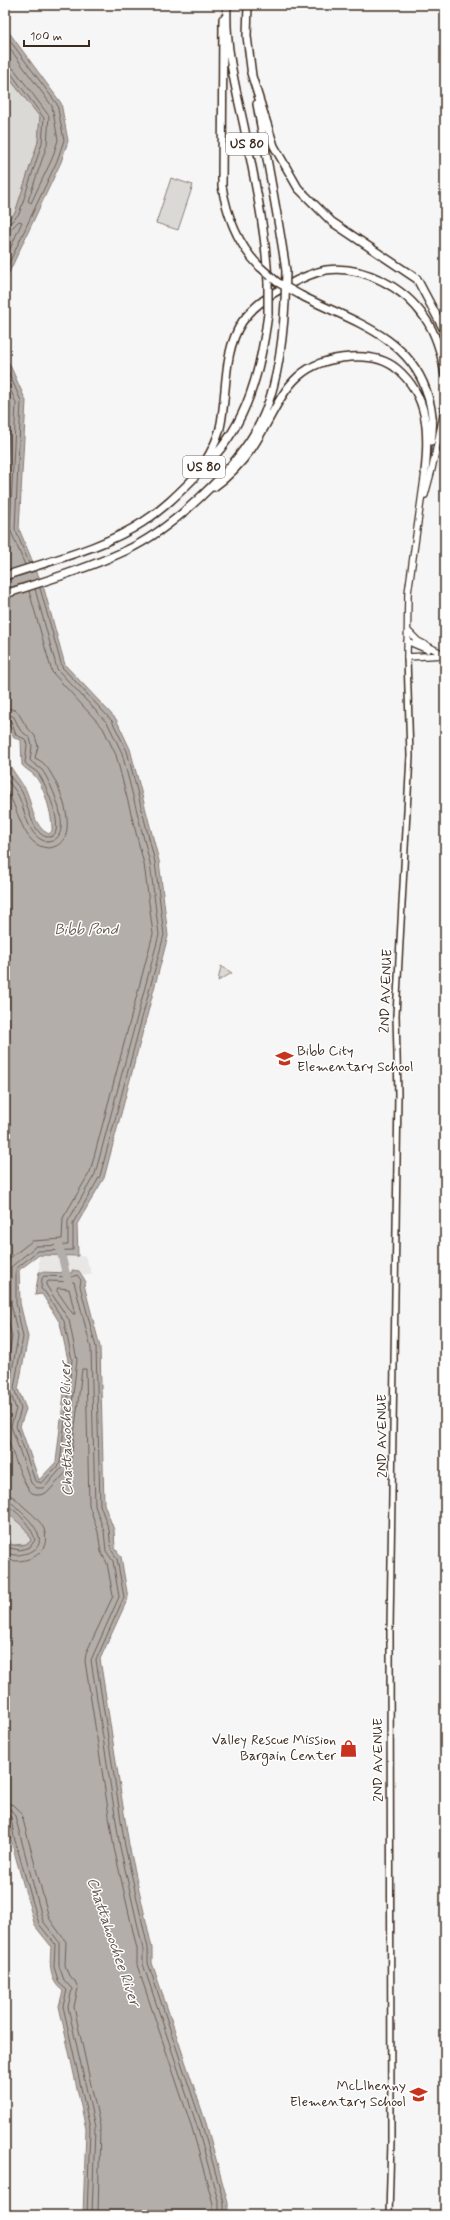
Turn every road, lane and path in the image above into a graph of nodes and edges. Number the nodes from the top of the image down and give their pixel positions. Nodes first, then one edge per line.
1 (226, 5) edge
2 (248, 5) edge
3 (251, 73) junction
4 (445, 336) edge
5 (445, 375) edge
6 (445, 406) edge
7 (425, 472) junction
8 (191, 481) junction
9 (421, 508) junction
10 (163, 529) junction
11 (5, 576) edge
12 (5, 594) edge
13 (408, 630) junction
14 (407, 641) junction
15 (439, 652) junction
16 (445, 655) edge
17 (407, 656) junction
18 (389, 2215) edge

1 - 7 highway, bridge
1 - 8 highway, US 80, bridge
2 - 3 highway, US 80
3 - 4 highway
3 - 10 highway, US 80, bridge
5 - 8 highway
6 - 9 main road
7 - 9 main road
7 - 10 highway
8 - 11 highway, US 80
9 - 13 main road
10 - 12 highway, US 80
13 - 14 main road
13 - 15 main road
14 - 15 main road
14 - 17 main road
15 - 16 main road
16 - 17 main road
17 - 18 main road, 2ND AVENUE

